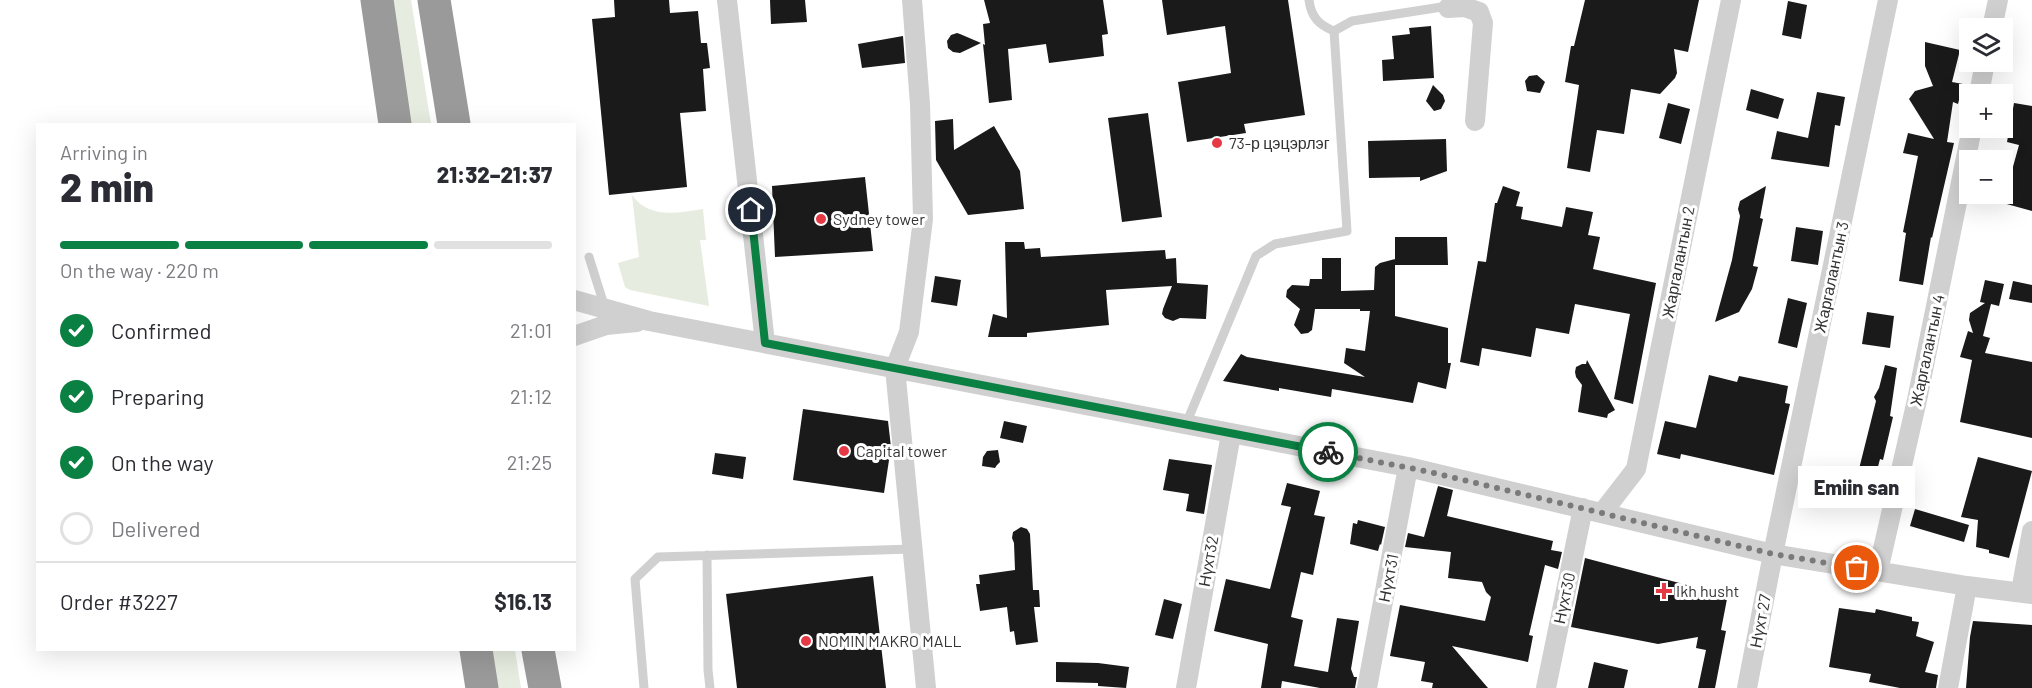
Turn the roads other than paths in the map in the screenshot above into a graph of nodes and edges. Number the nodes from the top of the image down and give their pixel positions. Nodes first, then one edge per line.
1 (377, 0) edge
2 (434, 0) edge
3 (727, 0) edge
4 (912, 0) edge
5 (1309, 0) edge
6 (1731, 0) edge
7 (1888, 0) edge
8 (1998, 0) edge
9 (1447, 4) edge
10 (1994, 18) edge
11 (1334, 31) junction
12 (454, 118) edge
13 (1475, 121) dead end
14 (395, 123) edge
15 (1970, 138) edge
16 (589, 257) dead end
17 (576, 301) edge
18 (605, 308) junction
19 (649, 321) junction
20 (576, 335) edge
21 (765, 343) junction
22 (895, 368) junction
23 (1186, 424) junction
24 (1231, 434) junction
25 (1408, 468) junction
26 (1592, 510) junction
27 (2032, 531) edge
28 (912, 549) junction
29 (1773, 554) junction
30 (706, 555) junction
31 (1878, 571) junction
32 (1967, 586) junction
33 (2026, 593) edge
34 (476, 651) edge
35 (538, 651) edge
36 (482, 688) edge
37 (545, 688) edge
38 (644, 688) edge
39 (710, 688) edge
40 (926, 688) edge
41 (1186, 688) edge
42 (1367, 688) edge
43 (1546, 688) edge
44 (1747, 688) edge
45 (1948, 688) edge

1 - 14 highway
2 - 12 highway
3 - 21 street
4 - 22 street
5 - 11 lane
6 - 26 street, Жаргалантын 2
7 - 29 street, Жаргалантын 3
8 - 10 street
9 - 11 lane
9 - 13 street
11 - 23 lane
15 - 31 street, Жаргалантын 4
16 - 18 lane
17 - 18 street
18 - 19 street
19 - 20 street
19 - 21 street
21 - 22 street
22 - 23 street
22 - 28 street
23 - 24 street
24 - 25 street
24 - 41 street, Нүхт32
25 - 26 street
25 - 42 street, Нүхт31
26 - 29 street
26 - 43 street, Нүхт30
27 - 33 street
28 - 30 lane
28 - 40 street
29 - 31 street
29 - 44 street, Нүхт 27
30 - 38 lane
30 - 39 lane
31 - 32 street
32 - 33 street
32 - 45 street
34 - 36 highway
35 - 37 highway

